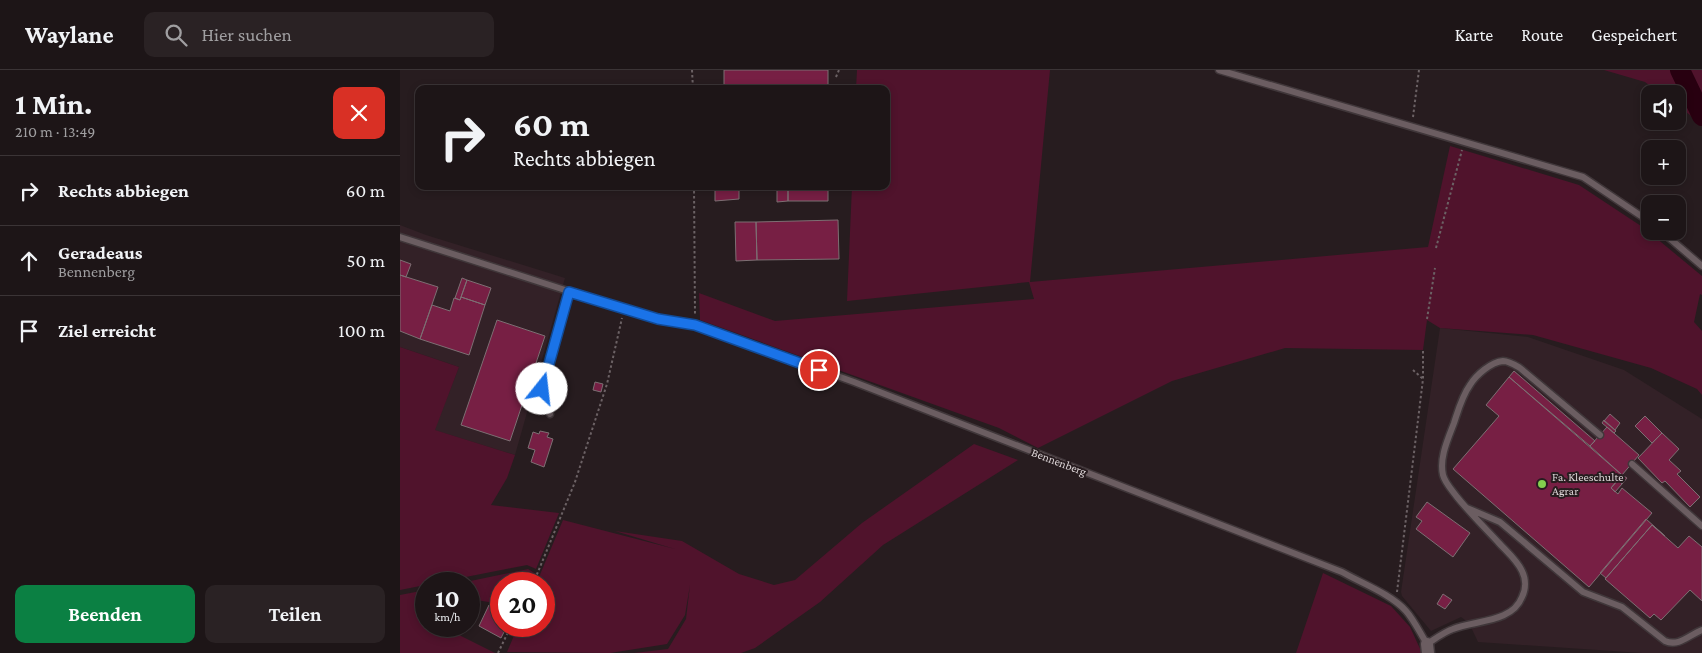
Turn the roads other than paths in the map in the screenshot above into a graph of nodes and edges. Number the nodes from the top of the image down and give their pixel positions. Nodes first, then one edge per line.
1 (1219, 70) edge
2 (1641, 216) edge
3 (400, 237) edge
4 (1672, 240) edge
5 (1702, 266) edge
6 (569, 292) junction
7 (550, 414) dead end
8 (1600, 435) dead end
9 (1632, 464) dead end
10 (1466, 508) junction
11 (1702, 526) edge
12 (1702, 630) edge
13 (1428, 649) edge

1 - 2 lane
3 - 6 lane, Bennenberg
4 - 5 lane
6 - 7 lane
6 - 13 lane, Bennenberg
8 - 10 lane
9 - 11 lane
10 - 12 lane
10 - 13 lane

